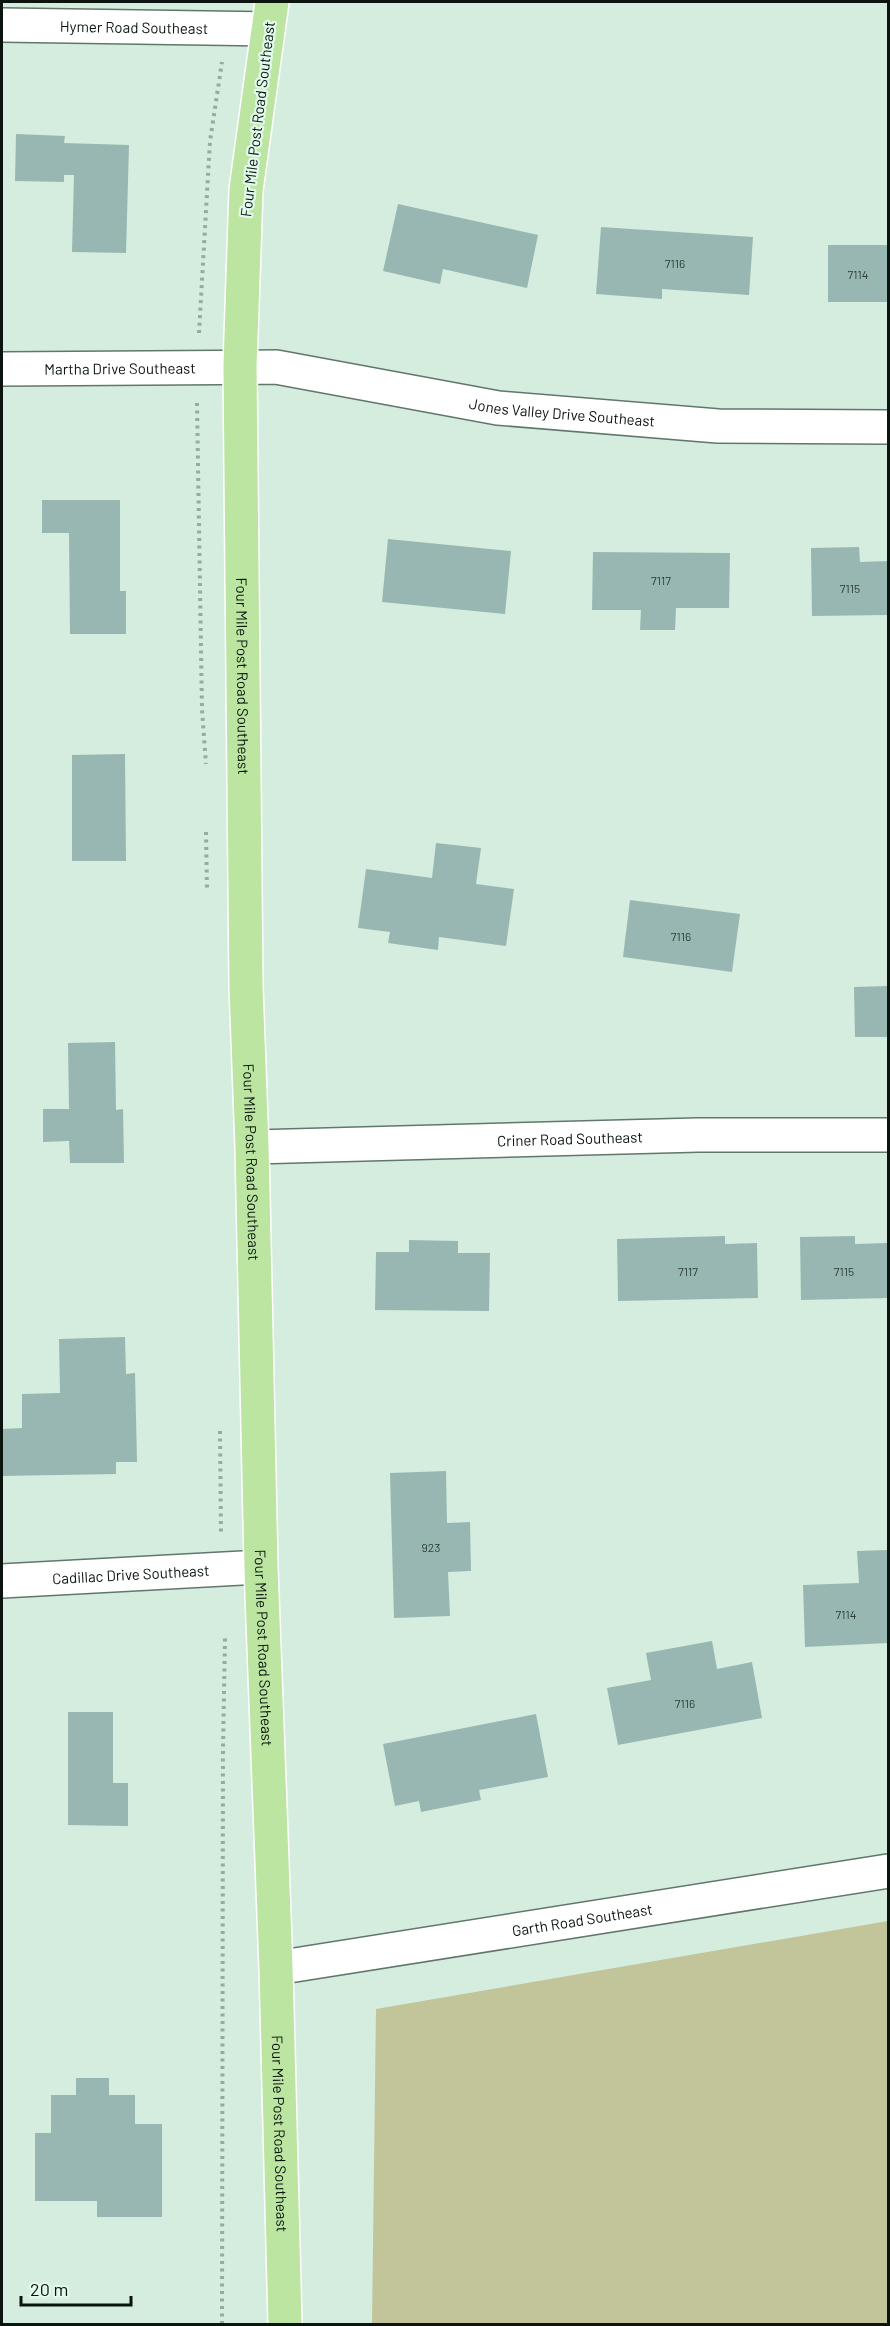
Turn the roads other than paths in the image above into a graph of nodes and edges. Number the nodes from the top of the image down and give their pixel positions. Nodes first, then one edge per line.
1 (269, 15) edge
2 (2, 25) edge
3 (240, 366) junction
4 (2, 369) edge
5 (888, 427) edge
6 (888, 1135) edge
7 (252, 1147) junction
8 (261, 1567) junction
9 (2, 1581) edge
10 (888, 1871) edge
11 (276, 1968) junction
12 (285, 2325) edge

1 - 2 street, Hymer Road Southeast
1 - 3 main road, Four Mile Post Road Southeast
3 - 4 street, Martha Drive Southeast
3 - 5 street, Jones Valley Drive Southeast
3 - 7 main road, Four Mile Post Road Southeast
6 - 7 street, Criner Road Southeast
7 - 8 main road, Four Mile Post Road Southeast
8 - 9 street, Cadillac Drive Southeast
8 - 11 main road, Four Mile Post Road Southeast
10 - 11 street, Garth Road Southeast
11 - 12 main road, Four Mile Post Road Southeast

